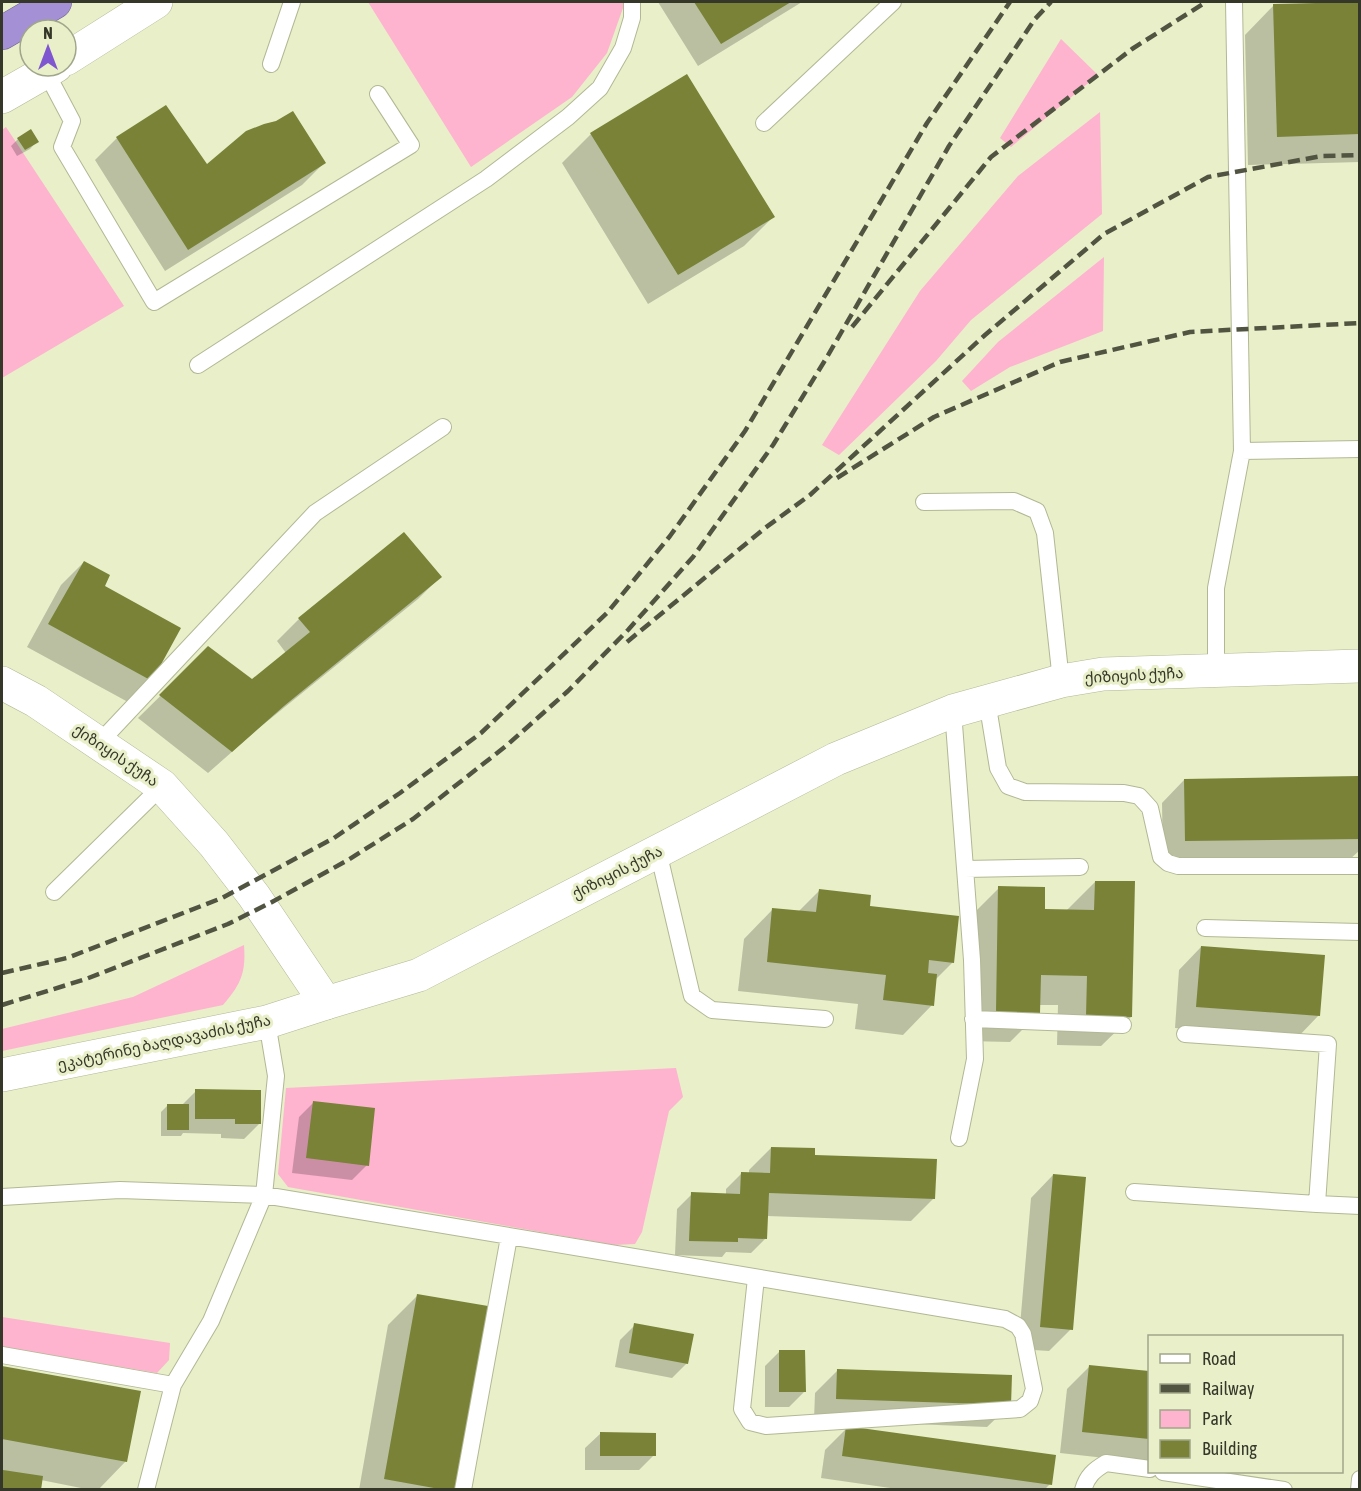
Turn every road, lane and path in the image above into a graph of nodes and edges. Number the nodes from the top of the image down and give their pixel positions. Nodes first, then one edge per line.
1 (55, 2) edge
2 (156, 2) edge
3 (292, 2) edge
4 (632, 2) edge
5 (893, 2) edge
6 (1234, 2) edge
7 (2, 33) edge
8 (78, 52) edge
9 (271, 63) dead end
10 (35, 78) edge
11 (59, 78) edge
12 (378, 94) dead end
13 (2, 97) edge
14 (764, 123) dead end
15 (198, 365) dead end
16 (443, 427) dead end
17 (1359, 449) edge
18 (1242, 451) junction
19 (924, 502) dead end
20 (1359, 666) edge
21 (1216, 671) junction
22 (1061, 681) junction
23 (2, 683) edge
24 (987, 702) junction
25 (953, 711) junction
26 (99, 743) junction
27 (162, 786) junction
28 (658, 851) junction
29 (1359, 866) edge
30 (1080, 867) dead end
31 (965, 869) junction
32 (54, 892) dead end
33 (1205, 928) dead end
34 (1359, 932) edge
35 (326, 1004) junction
36 (825, 1019) dead end
37 (973, 1019) junction
38 (267, 1022) junction
39 (1123, 1025) dead end
40 (1185, 1034) dead end
41 (2, 1075) edge
42 (959, 1138) dead end
43 (1134, 1192) dead end
44 (264, 1195) junction
45 (2, 1197) edge
46 (1317, 1204) junction
47 (1359, 1206) edge
48 (508, 1237) junction
49 (756, 1278) junction
50 (2, 1354) edge
51 (173, 1385) junction
52 (1148, 1469) edge
53 (1170, 1473) edge
54 (1359, 1479) edge
55 (146, 1490) edge
56 (463, 1490) edge
57 (1083, 1490) edge
58 (1284, 1490) edge
59 (1359, 1490) edge

1 - 7 highway
2 - 8 street
3 - 9 lane
4 - 15 lane
5 - 14 lane
6 - 18 lane
10 - 13 street
11 - 12 lane
16 - 26 lane
17 - 18 lane
18 - 21 lane
19 - 22 lane
20 - 21 street, ქიზიყის ქუჩა
21 - 22 street, ქიზიყის ქუჩა
22 - 24 street, ქიზიყის ქუჩა
23 - 26 street, ქიზიყის ქუჩა
24 - 25 street, ქიზიყის ქუჩა
24 - 29 lane
25 - 28 street, ქიზიყის ქუჩა
25 - 31 lane
26 - 27 street, ქიზიყის ქუჩა
27 - 32 lane
27 - 35 street, ქიზიყის ქუჩა
28 - 35 street, ქიზიყის ქუჩა
28 - 36 lane
30 - 31 lane
31 - 37 lane
33 - 34 lane
35 - 38 street, ეკატერინე ბაღდავაძის ქუჩა
37 - 39 lane
37 - 42 lane
38 - 41 street, ეკატერინე ბაღდავაძის ქუჩა
38 - 44 lane
40 - 46 lane
43 - 46 lane
44 - 45 lane
44 - 48 lane
44 - 51 lane
46 - 47 lane
48 - 49 lane
48 - 56 lane
49 - 49 lane
50 - 51 lane
51 - 55 lane
52 - 57 lane
53 - 58 lane
54 - 59 lane

